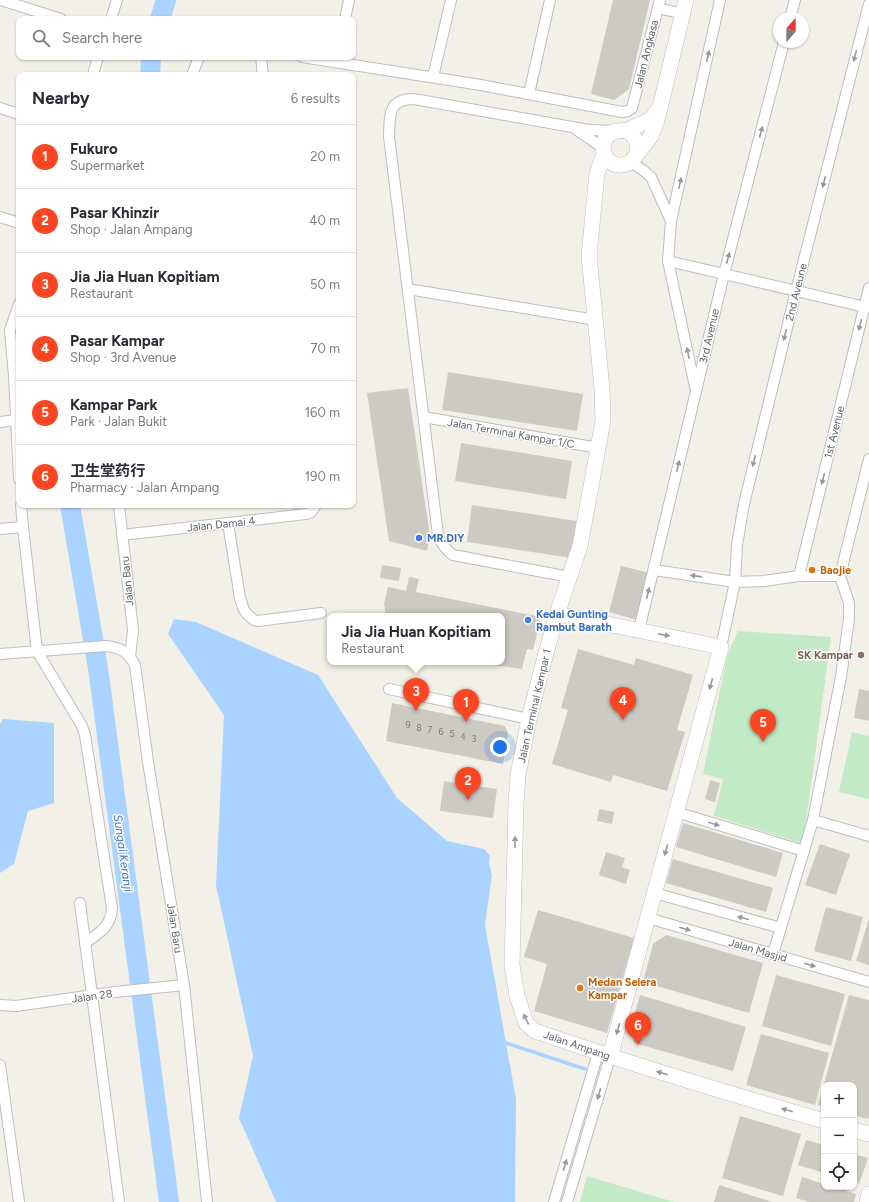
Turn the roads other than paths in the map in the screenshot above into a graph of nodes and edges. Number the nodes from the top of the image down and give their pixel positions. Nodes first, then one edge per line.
1 (117, 0) edge
2 (349, 0) edge
3 (451, 0) edge
4 (550, 0) edge
5 (720, 0) edge
6 (795, 0) edge
7 (5, 1) edge
8 (659, 4) edge
9 (869, 4) edge
10 (684, 7) edge
11 (792, 12) edge
12 (52, 16) edge
13 (112, 16) edge
14 (346, 16) edge
15 (865, 33) edge
16 (782, 48) edge
17 (97, 60) edge
18 (198, 60) edge
19 (260, 60) edge
20 (342, 60) edge
21 (94, 72) edge
22 (193, 72) edge
23 (262, 72) edge
24 (433, 77) junction
25 (529, 94) junction
26 (0, 108) edge
27 (660, 108) junction
28 (16, 113) edge
29 (571, 127) junction
30 (620, 131) junction
31 (603, 151) junction
32 (634, 157) junction
33 (615, 165) junction
34 (596, 195) junction
35 (0, 216) edge
36 (671, 221) junction
37 (16, 222) edge
38 (668, 262) junction
39 (724, 274) junction
40 (869, 288) edge
41 (408, 289) junction
42 (796, 291) junction
43 (867, 307) edge
44 (16, 313) edge
45 (596, 320) junction
46 (0, 326) edge
47 (10, 330) junction
48 (696, 391) junction
49 (424, 417) junction
50 (16, 420) joint
51 (0, 422) edge
52 (598, 448) junction
53 (869, 459) edge
54 (21, 508) edge
55 (119, 508) edge
56 (314, 508) edge
57 (228, 523) junction
58 (23, 527) junction
59 (0, 529) edge
60 (122, 535) junction
61 (654, 570) junction
62 (570, 576) junction
63 (799, 576) junction
64 (840, 576) junction
65 (734, 582) junction
66 (321, 613) dead end
67 (557, 614) junction
68 (639, 630) junction
69 (721, 647) junction
70 (37, 651) junction
71 (0, 654) edge
72 (130, 657) junction
73 (389, 689) dead end
74 (529, 719) junction
75 (518, 775) joint
76 (676, 812) junction
77 (813, 820) junction
78 (869, 836) edge
79 (804, 851) junction
80 (654, 893) junction
81 (80, 903) dead end
82 (648, 918) junction
83 (781, 928) junction
84 (85, 943) junction
85 (773, 954) junction
86 (869, 982) edge
87 (184, 985) junction
88 (92, 996) junction
89 (0, 1005) edge
90 (604, 1055) junction
91 (0, 1065) edge
92 (821, 1120) edge
93 (857, 1131) edge
94 (869, 1134) edge
95 (869, 1194) edge
96 (19, 1202) edge
97 (119, 1202) edge
98 (207, 1202) edge
99 (554, 1202) edge
100 (568, 1202) edge
101 (867, 1202) edge

1 - 13 street
2 - 14 street
3 - 24 street
4 - 25 street
36 -> 5 street
6 - 11 street
7 - 12 street
8 - 10 street
8 - 25 street, Jalan Angkasa
9 - 15 street, 2nd Aveune
10 - 27 street
15 -> 42 street, 2nd Aveune
39 -> 16 street, 3rd Avenue
17 - 21 street
18 - 22 street
19 - 23 street
20 - 24 street
24 - 25 street
26 - 28 street
27 - 30 street
27 - 32 street
29 - 30 street
29 - 31 street
29 - 41 street
30 - 31 street
30 - 32 street
31 - 33 street
31 - 34 street
32 - 33 street
32 - 36 street
33 - 34 street
34 - 45 street, Jalan Terminal Kampar 1
35 - 37 street
36 - 38 street
38 - 39 street
48 -> 38 street
39 - 42 street
39 - 48 street, 3rd Avenue
40 - 43 street, 1st Avenue
41 - 45 street
41 - 49 street
42 - 43 street
42 -> 65 street, 2nd Aveune
43 -> 63 street, 1st Avenue
44 - 47 street
45 - 52 street, Jalan Terminal Kampar 1
46 - 47 street
47 - 50 street
61 -> 48 street, 3rd Avenue
49 - 52 street, Jalan Terminal Kampar 1/C
49 - 62 street
50 - 51 street
52 - 62 street, Jalan Terminal Kampar 1
53 - 64 street
54 - 58 street
55 - 60 street, Jalan Baru
56 - 57 street, Jalan Damai 4
57 - 60 street, Jalan Damai 4
57 - 66 street
58 - 59 street
58 - 70 street
60 - 72 street, Jalan Baru
65 -> 61 street
68 -> 61 street, 3rd Avenue
62 - 67 street, Jalan Terminal Kampar 1
63 - 64 street
63 - 65 street
64 - 77 street
65 - 69 street, 2nd Aveune
67 - 68 street
67 - 74 street, Jalan Terminal Kampar 1
68 -> 69 street
69 -> 76 street
70 - 71 street
70 - 72 street
70 - 84 street
72 - 87 street, Jalan Baru
73 - 74 street
74 - 75 street, Jalan Terminal Kampar 1
90 -> 75 street, Jalan Ampang
76 -> 79 street
76 -> 80 street
77 - 78 street
77 - 79 street
79 - 83 street
80 - 82 street
83 -> 80 street
81 - 84 street
82 -> 85 street, Jalan Masjid
82 -> 90 street
83 - 85 street
84 - 88 street
85 -> 86 street, Jalan Masjid
87 - 88 street, Jalan 28
87 - 98 street, Jalan Baru
88 - 89 street, Jalan 28
88 - 97 street
92 -> 90 street, Jalan Ampang
99 -> 90 street
90 -> 100 street
91 - 96 street
93 - 94 street
95 - 101 street

